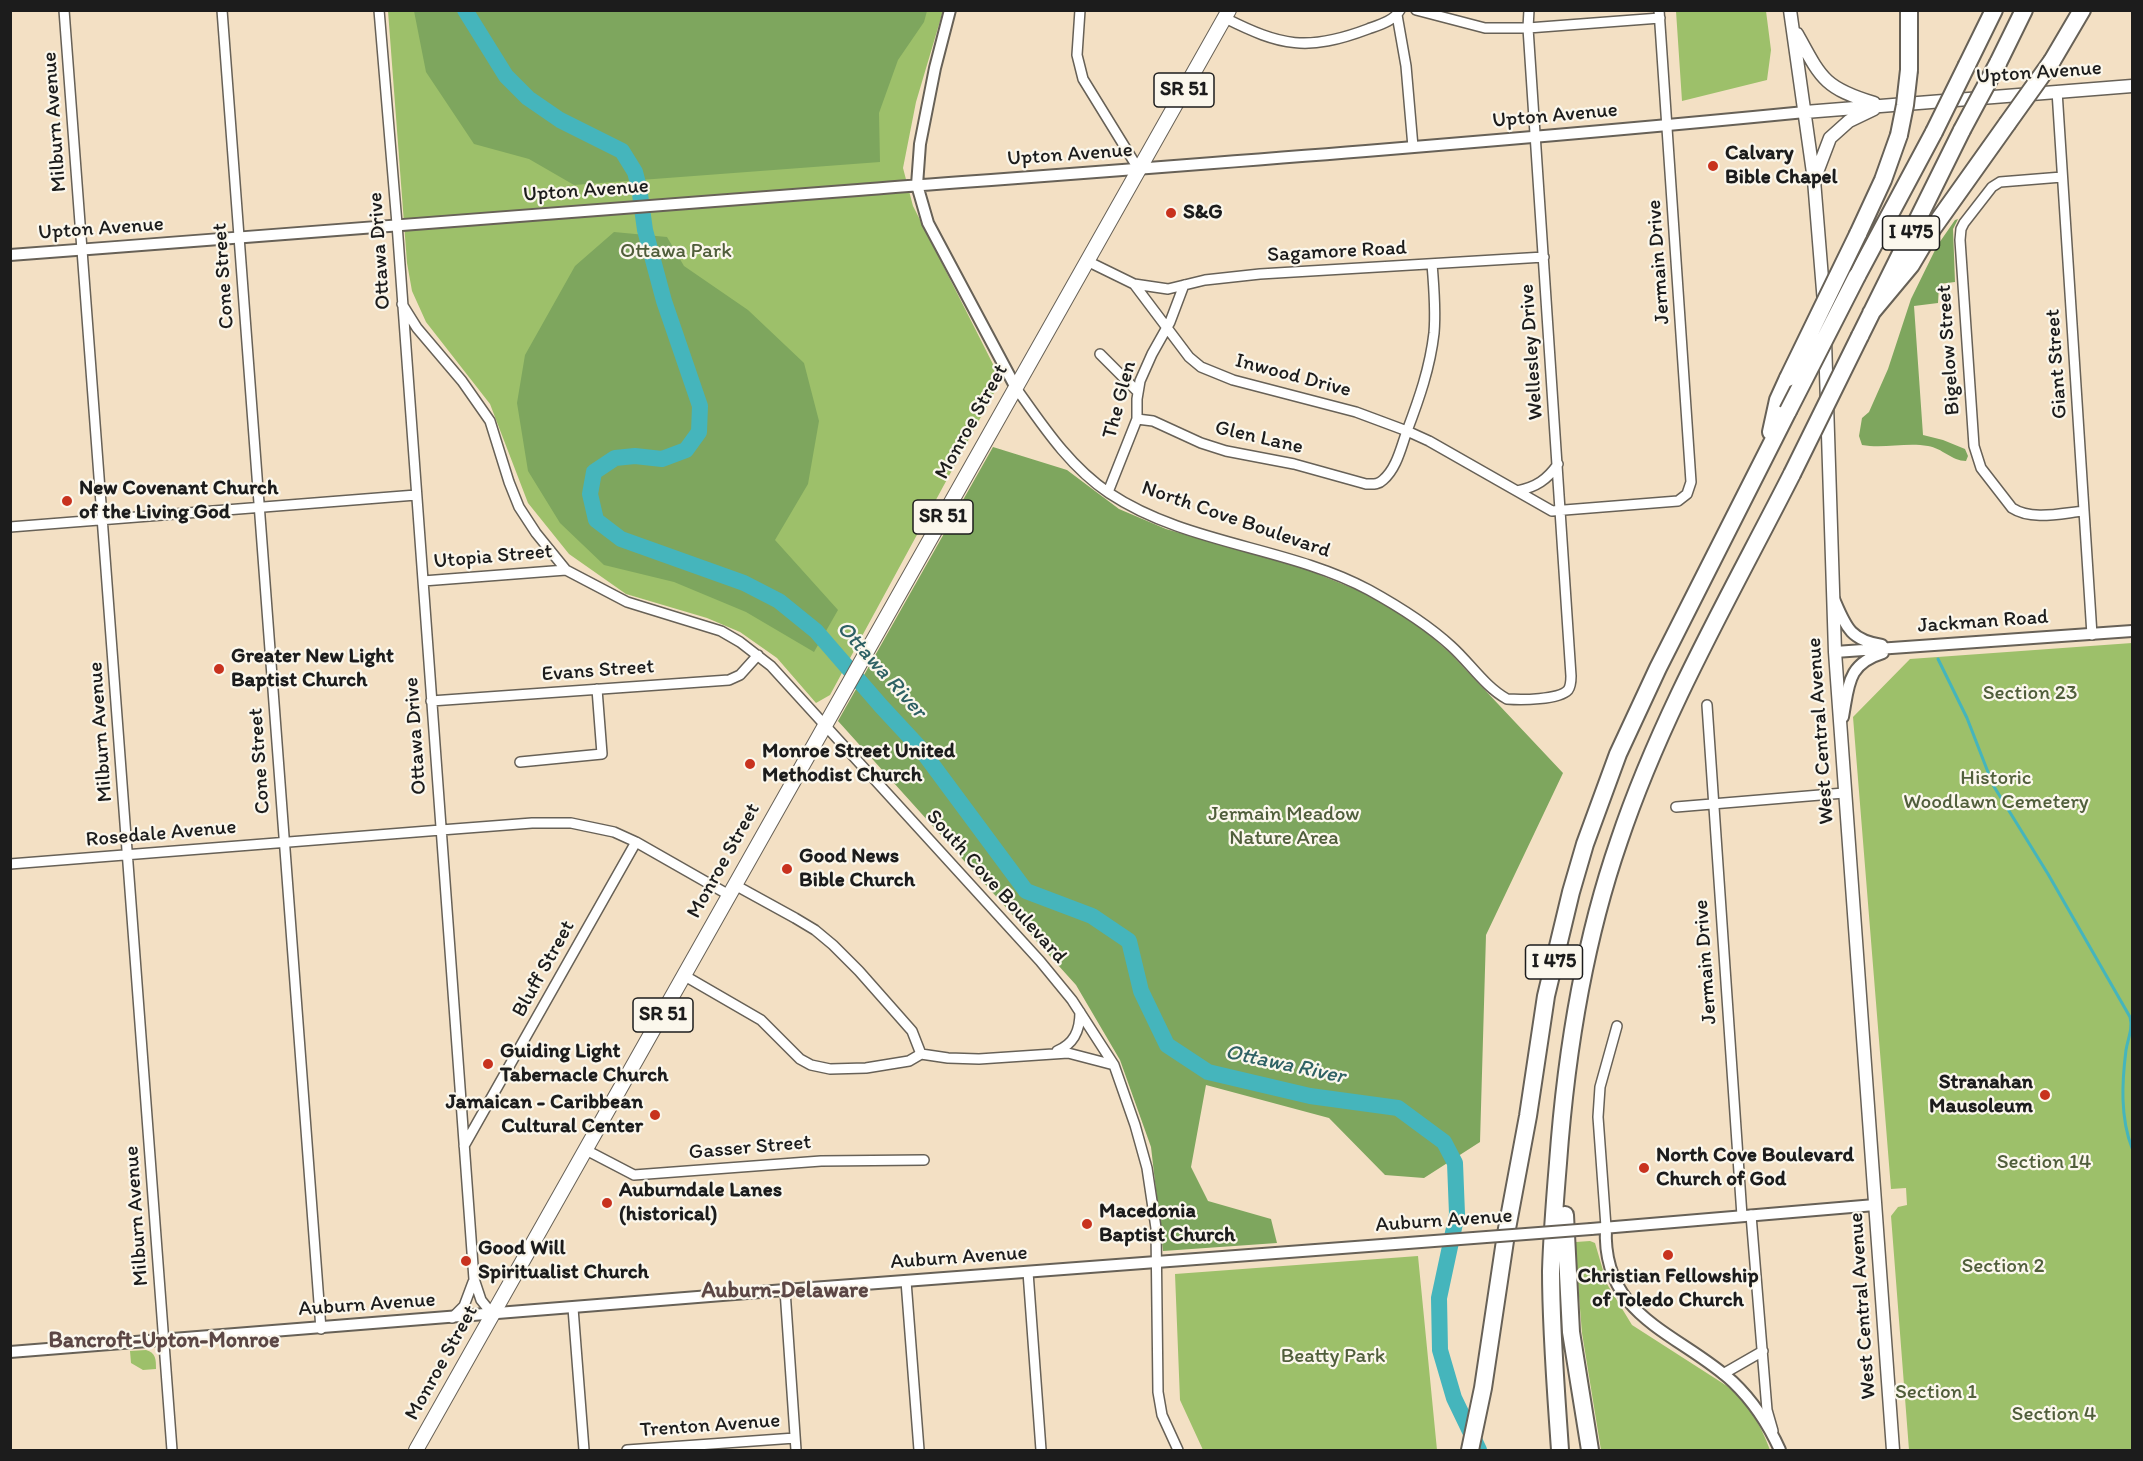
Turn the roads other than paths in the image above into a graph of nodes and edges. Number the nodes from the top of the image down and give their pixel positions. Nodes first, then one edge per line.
1 (64, 10) edge
2 (222, 10) edge
3 (379, 10) edge
4 (950, 10) edge
5 (1080, 10) edge
6 (1416, 10) edge
7 (1529, 10) edge
8 (1791, 10) edge
9 (1909, 10) edge
10 (1994, 10) edge
11 (2024, 10) edge
12 (2082, 10) edge
13 (1398, 13) edge
14 (1227, 14) edge
15 (1660, 14) edge
16 (1792, 27) junction
17 (1528, 28) junction
18 (2133, 86) edge
19 (2057, 92) junction
20 (1881, 105) junction
21 (1805, 112) junction
22 (1668, 125) junction
23 (1537, 137) junction
24 (1413, 147) junction
25 (1139, 170) junction
26 (2062, 177) junction
27 (1814, 180) junction
28 (917, 185) junction
29 (397, 224) junction
30 (239, 238) junction
31 (83, 250) junction
32 (10, 255) edge
33 (1544, 257) junction
34 (1088, 261) junction
35 (1432, 264) junction
36 (1134, 284) junction
37 (1184, 285) junction
38 (402, 304) junction
39 (1871, 313) junction
40 (1167, 328) junction
41 (1100, 354) dead end
42 (1016, 388) junction
43 (1138, 392) junction
44 (1137, 419) junction
45 (1407, 431) junction
46 (1771, 442) junction
47 (1558, 464) junction
48 (1517, 491) junction
49 (1108, 492) junction
50 (416, 495) junction
51 (1672, 502) joint
52 (259, 508) junction
53 (1561, 511) junction
54 (2084, 511) junction
55 (103, 520) junction
56 (10, 527) edge
57 (566, 570) junction
58 (423, 581) junction
59 (1833, 596) junction
60 (2133, 631) edge
61 (2092, 635) junction
62 (1900, 648) junction
63 (1835, 652) junction
64 (758, 655) junction
65 (597, 689) junction
66 (1567, 691) joint
67 (432, 701) junction
68 (1707, 705) dead end
69 (829, 719) junction
70 (1840, 731) junction
71 (520, 762) dead end
72 (1844, 793) junction
73 (1714, 804) junction
74 (1676, 807) dead end
75 (441, 830) junction
76 (284, 842) junction
77 (636, 842) junction
78 (128, 854) junction
79 (10, 864) edge
80 (732, 890) junction
81 (685, 976) junction
82 (1080, 1012) junction
83 (1617, 1026) dead end
84 (1052, 1053) junction
85 (921, 1054) junction
86 (1114, 1065) junction
87 (1561, 1115) junction
88 (464, 1146) junction
89 (586, 1150) junction
90 (924, 1160) dead end
91 (1875, 1205) junction
92 (1747, 1216) junction
93 (1606, 1227) junction
94 (1155, 1262) junction
95 (1028, 1272) junction
96 (474, 1279) junction
97 (906, 1281) junction
98 (785, 1290) junction
99 (573, 1308) junction
100 (493, 1315) junction
101 (451, 1318) junction
102 (321, 1329) junction
103 (164, 1341) junction
104 (1763, 1351) junction
105 (10, 1352) edge
106 (1723, 1374) junction
107 (1484, 1382) junction
108 (795, 1438) junction
109 (1778, 1447) edge
110 (421, 1449) edge
111 (172, 1450) edge
112 (584, 1450) edge
113 (627, 1450) edge
114 (796, 1450) edge
115 (919, 1450) edge
116 (1041, 1450) edge
117 (1178, 1450) edge
118 (1470, 1450) edge
119 (1482, 1450) edge
120 (1560, 1450) edge
121 (1590, 1450) edge
122 (1893, 1450) edge

1 - 31 street, Milburn Avenue
2 - 30 street, Cone Street
3 - 29 street, Ottawa Drive
4 - 28 street, North Cove Boulevard
5 - 25 street
6 - 17 street
7 - 17 street, Wellesley Drive
8 - 16 main road, West Central Avenue
9 - 46 highway, bridge
10 - 46 highway, I 475, bridge
11 - 39 highway, I 475, bridge
12 - 39 highway, bridge
13 - 14 street
13 - 24 street
14 - 25 main road, Monroe Street / SR 51
15 - 17 street
15 - 22 street, Jermain Drive
16 - 20 main road
16 - 21 main road, West Central Avenue
17 - 23 street, Wellesley Drive
18 - 19 main road, Upton Avenue
19 - 20 main road, Upton Avenue
19 - 26 street, Giant Street
20 - 21 main road, Upton Avenue
20 - 27 main road
21 - 22 street, Upton Avenue
21 - 27 main road, West Central Avenue
22 - 23 street, Upton Avenue
22 - 51 street, Jermain Drive
23 - 24 street, Upton Avenue
23 - 33 street, Wellesley Drive
24 - 25 street, Upton Avenue
25 - 28 street, Upton Avenue
25 - 34 main road, Monroe Street / SR 51
26 - 54 street, Giant Street
26 - 54 street, Bigelow Street
27 - 59 main road, West Central Avenue
28 - 29 street, Upton Avenue
28 - 42 street, North Cove Boulevard
29 - 30 street, Upton Avenue
29 - 38 street, Ottawa Drive
30 - 31 street, Upton Avenue
30 - 52 street, Cone Street
31 - 32 street, Upton Avenue
31 - 55 street, Milburn Avenue
33 - 35 street, Sagamore Road
33 - 47 street, Wellesley Drive
34 - 36 street, Inwood Drive
34 - 42 main road, Monroe Street / SR 51
35 - 37 street, Sagamore Road
35 - 45 street
36 - 37 street, Sagamore Road
36 - 40 street, Inwood Drive
37 - 40 street, The Glen
38 - 50 street, Ottawa Drive
38 - 57 street, South Cove Boulevard
39 - 87 highway, I 475, bridge
40 - 43 street, The Glen
40 - 45 street, Inwood Drive
41 - 43 street
42 - 49 street, North Cove Boulevard
42 - 69 main road, Monroe Street / SR 51
43 - 44 street, The Glen
44 - 45 street, Glen Lane
44 - 49 street, The Glen
45 - 48 street, Inwood Drive
46 - 107 highway, I 475
47 - 48 street
47 - 53 street, Wellesley Drive
48 - 53 street, Inwood Drive
49 - 66 street, North Cove Boulevard
50 - 52 street
50 - 58 street, Ottawa Drive
51 - 53 street, Inwood Drive
52 - 55 street
52 - 76 street, Cone Street
53 - 66 street, Wellesley Drive
54 - 61 street, Giant Street
55 - 56 street
55 - 78 street, Milburn Avenue
57 - 58 street, Utopia Street
57 - 64 street, South Cove Boulevard
58 - 67 street, Ottawa Drive
59 - 62 street
59 - 63 main road, West Central Avenue
60 - 61 street, Jackman Road
61 - 62 street, Jackman Road
62 - 63 street, Jackman Road
62 - 70 street
63 - 70 main road, West Central Avenue
64 - 65 street, Evans Street
64 - 69 street, South Cove Boulevard
65 - 67 street, Evans Street
65 - 71 street
67 - 75 street, Ottawa Drive
68 - 73 street, Jermain Drive
69 - 80 main road, Monroe Street / SR 51
69 - 82 street, South Cove Boulevard
70 - 72 main road, West Central Avenue
72 - 73 street
72 - 91 main road, West Central Avenue
73 - 74 street
73 - 92 street, Jermain Drive
75 - 76 street, Rosedale Avenue
75 - 77 street, Rosedale Avenue
75 - 88 street, Ottawa Drive
76 - 78 street, Rosedale Avenue
76 - 102 street, Cone Street
77 - 80 street, Rosedale Avenue
77 - 88 street, Bluff Street
78 - 79 street, Rosedale Avenue
78 - 103 street, Milburn Avenue
80 - 81 main road, Monroe Street / SR 51
80 - 85 street, Rosedale Avenue
81 - 85 street
81 - 89 main road, Monroe Street / SR 51
82 - 84 street
82 - 86 street, South Cove Boulevard
83 - 93 street
84 - 85 street
84 - 86 street
86 - 94 street, South Cove Boulevard
87 - 120 highway
87 - 121 highway
88 - 96 street, Ottawa Drive
89 - 90 street, Gasser Street
89 - 100 main road, Monroe Street / SR 51
91 - 92 street, Auburn Avenue
91 - 122 main road, West Central Avenue
92 - 93 street, Auburn Avenue
92 - 104 street, Jermain Drive
93 - 94 street, Auburn Avenue, bridge
93 - 106 street
94 - 95 street, Auburn Avenue
94 - 117 street, South Cove Boulevard
95 - 97 street, Auburn Avenue
95 - 116 street
96 - 100 street, Ottawa Drive
96 - 101 street, Ottawa Drive
97 - 98 street, Auburn Avenue
97 - 115 street
98 - 99 street, Auburn Avenue
98 - 108 street
99 - 100 street, Auburn Avenue
99 - 112 street
100 - 101 street, Auburn Avenue
100 - 110 main road, Monroe Street / SR 51
101 - 102 street, Auburn Avenue
102 - 103 street, Auburn Avenue
103 - 105 street, Auburn Avenue
103 - 111 street, Milburn Avenue
104 - 106 street
104 - 109 street, Jermain Drive
106 - 109 street
107 - 118 highway
107 - 119 highway
108 - 113 street, Trenton Avenue
108 - 114 street

